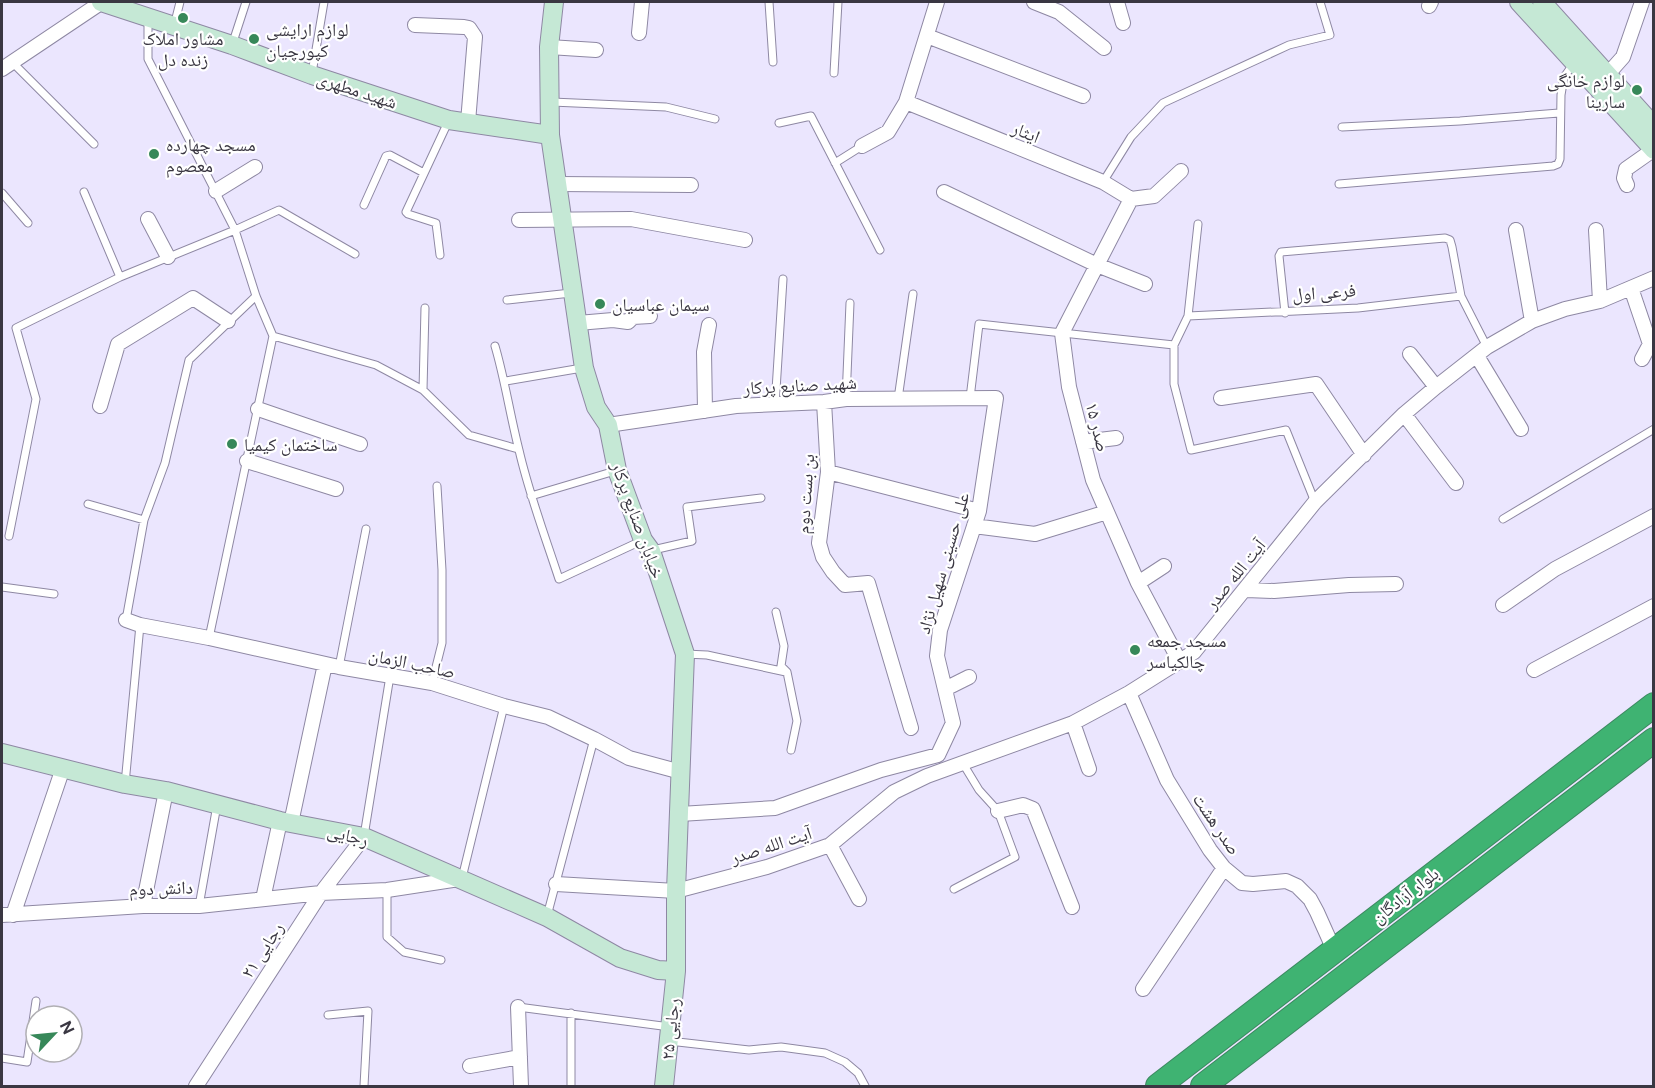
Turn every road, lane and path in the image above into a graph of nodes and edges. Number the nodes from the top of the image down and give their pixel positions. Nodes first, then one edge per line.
1 (101, 2) edge
2 (180, 2) edge
3 (246, 2) edge
4 (324, 2) edge
5 (554, 2) edge
6 (642, 2) edge
7 (769, 2) edge
8 (838, 2) edge
9 (937, 2) edge
10 (1034, 2) edge
11 (1117, 2) edge
12 (1320, 2) edge
13 (1520, 2) edge
14 (1542, 2) edge
15 (1642, 2) edge
16 (133, 7) edge
17 (147, 18) junction
18 (1123, 23) dead end
19 (415, 25) dead end
20 (174, 26) junction
21 (639, 33) dead end
22 (927, 36) junction
23 (232, 45) junction
24 (549, 47) junction
25 (1104, 48) dead end
26 (596, 50) dead end
27 (773, 62) dead end
28 (1574, 63) junction
29 (7, 65) edge
30 (834, 73) dead end
31 (312, 75) junction
32 (1607, 75) junction
33 (1083, 96) dead end
34 (550, 102) junction
35 (906, 102) junction
36 (1559, 113) junction
37 (715, 119) dead end
38 (449, 120) junction
39 (468, 122) junction
40 (779, 123) dead end
41 (1653, 126) edge
42 (1342, 127) dead end
43 (549, 135) junction
44 (94, 144) dead end
45 (862, 147) joint
46 (1653, 150) edge
47 (835, 164) junction
48 (255, 167) dead end
49 (1181, 171) dead end
50 (424, 173) junction
51 (1103, 182) junction
52 (557, 184) junction
53 (1340, 184) dead end
54 (691, 185) dead end
55 (1627, 185) dead end
56 (216, 191) junction
57 (84, 192) dead end
58 (944, 192) dead end
59 (2, 193) edge
60 (1131, 199) junction
61 (364, 205) dead end
62 (148, 219) dead end
63 (562, 219) junction
64 (519, 220) dead end
65 (28, 223) dead end
66 (1198, 224) dead end
67 (235, 230) junction
68 (1516, 230) dead end
69 (1596, 230) dead end
70 (745, 240) dead end
71 (880, 250) dead end
72 (355, 254) dead end
73 (440, 255) dead end
74 (168, 257) junction
75 (1097, 264) junction
76 (120, 277) junction
77 (1653, 278) edge
78 (783, 279) dead end
79 (1145, 284) dead end
80 (1631, 288) junction
81 (573, 293) junction
82 (913, 294) dead end
83 (256, 296) junction
84 (1461, 296) junction
85 (507, 300) dead end
86 (1600, 301) junction
87 (850, 303) dead end
88 (424, 308) dead end
89 (1285, 313) junction
90 (650, 316) dead end
91 (1188, 316) junction
92 (228, 321) junction
93 (1532, 321) junction
94 (578, 323) junction
95 (709, 325) dead end
96 (1062, 333) junction
97 (273, 336) junction
98 (1174, 345) junction
99 (495, 346) dead end
100 (1482, 352) junction
101 (1410, 354) dead end
102 (1642, 359) dead end
103 (584, 368) junction
104 (506, 381) junction
105 (1436, 387) junction
106 (423, 390) junction
107 (996, 398) joint
108 (1221, 398) dead end
109 (846, 399) junction
110 (898, 399) junction
111 (970, 399) junction
112 (825, 402) junction
113 (775, 405) junction
114 (100, 406) dead end
115 (258, 409) junction
116 (705, 411) junction
117 (1404, 414) junction
118 (608, 425) junction
119 (1521, 429) dead end
120 (1653, 429) edge
121 (1116, 438) dead end
122 (1083, 441) junction
123 (360, 444) dead end
124 (518, 449) junction
125 (1364, 455) junction
126 (247, 461) junction
127 (617, 470) junction
128 (828, 472) junction
129 (1456, 483) dead end
130 (436, 486) dead end
131 (336, 489) dead end
132 (531, 496) junction
133 (761, 498) dead end
134 (1316, 502) junction
135 (88, 504) dead end
136 (979, 511) junction
137 (1107, 512) junction
138 (1653, 516) edge
139 (1503, 519) dead end
140 (144, 520) junction
141 (974, 526) junction
142 (366, 529) dead end
143 (9, 536) dead end
144 (647, 545) junction
145 (1164, 566) dead end
146 (1138, 583) junction
147 (1396, 584) dead end
148 (2, 587) edge
149 (1246, 590) junction
150 (54, 594) dead end
151 (1503, 605) dead end
152 (1653, 606) edge
153 (776, 612) dead end
154 (126, 620) joint
155 (140, 625) junction
156 (209, 638) junction
157 (685, 654) junction
158 (1180, 662) junction
159 (332, 665) junction
160 (1534, 670) dead end
161 (787, 672) junction
162 (390, 676) junction
163 (969, 677) dead end
164 (432, 683) junction
165 (945, 690) junction
166 (1128, 693) junction
167 (1653, 705) edge
168 (504, 706) junction
169 (1073, 723) junction
170 (911, 728) dead end
171 (594, 739) junction
172 (1653, 740) edge
173 (791, 750) dead end
174 (2, 753) edge
175 (962, 762) junction
176 (63, 768) junction
177 (1089, 769) dead end
178 (681, 772) junction
179 (125, 784) junction
180 (166, 791) junction
181 (218, 805) junction
182 (998, 811) junction
183 (680, 814) junction
184 (285, 822) junction
185 (364, 837) junction
186 (830, 845) junction
187 (1224, 868) junction
188 (462, 878) junction
189 (556, 884) junction
190 (954, 889) dead end
191 (387, 890) junction
192 (676, 891) junction
193 (321, 893) junction
194 (263, 899) junction
195 (859, 899) dead end
196 (143, 906) junction
197 (200, 906) junction
198 (1072, 907) dead end
199 (7, 915) edge
200 (547, 917) junction
201 (1334, 950) junction
202 (441, 960) dead end
203 (676, 971) junction
204 (1348, 975) junction
205 (1143, 989) dead end
206 (36, 1001) dead end
207 (518, 1006) joint
208 (571, 1013) junction
209 (328, 1015) dead end
210 (670, 1034) junction
211 (520, 1057) junction
212 (2, 1058) edge
213 (470, 1066) dead end
214 (196, 1086) edge
215 (364, 1086) edge
216 (521, 1086) edge
217 (571, 1086) edge
218 (664, 1086) edge
219 (865, 1086) edge
220 (1158, 1086) edge
221 (1203, 1086) edge

1 - 16 street, شهید مطهری
1 - 29 street
2 - 20 lane
3 - 23 lane
4 - 31 lane
5 - 24 street, خیابان صنایع پرکار
6 - 21 street
7 - 27 lane
8 - 30 lane
9 - 22 street
10 - 25 street
11 - 18 street
12 - 51 lane
13 - 28 street
14 - 32 street
15 - 32 street
16 - 17 street, شهید مطهری
17 - 20 street, شهید مطهری
17 - 56 lane
19 - 39 street
20 - 23 street, شهید مطهری
22 - 33 street
22 - 35 street
23 - 31 street, شهید مطهری
24 - 26 street
24 - 34 street, خیابان صنایع پرکار
28 - 36 lane
28 - 46 street
29 - 44 lane
31 - 38 street, شهید مطهری
32 - 41 street
34 - 37 lane
34 - 43 street, خیابان صنایع پرکار
35 - 45 street
35 - 51 street, ایثار
36 - 42 lane
36 - 53 lane
38 - 39 street, شهید مطهری
38 - 50 lane
39 - 43 street, شهید مطهری
40 - 47 lane
43 - 52 street, خیابان صنایع پرکار
45 - 47 lane
46 - 55 street
47 - 71 lane
48 - 56 street
49 - 60 street
50 - 61 lane
50 - 73 lane
51 - 60 street, ایثار
52 - 54 street
52 - 63 street, خیابان صنایع پرکار
56 - 67 lane
57 - 76 lane
58 - 75 street
59 - 65 lane
60 - 75 street
62 - 74 street
63 - 64 street
63 - 70 street
63 - 81 street, خیابان صنایع پرکار
66 - 91 lane
67 - 72 lane
67 - 74 lane
67 - 83 lane
68 - 93 street
69 - 86 street
74 - 76 lane
75 - 79 street
75 - 96 street
76 - 143 lane
77 - 80 street, آیت الله صدر
78 - 113 lane
80 - 86 street, آیت الله صدر
80 - 102 street
81 - 85 lane
81 - 94 street, خیابان صنایع پرکار
82 - 110 lane
83 - 92 lane
83 - 97 lane
84 - 89 lane, فرعی اول
84 - 89 lane
84 - 100 lane
86 - 93 street, آیت الله صدر
87 - 109 lane
88 - 106 lane
89 - 91 lane, فرعی اول
90 - 94 street
91 - 98 lane
92 - 114 street
92 - 140 lane
93 - 100 street, آیت الله صدر
94 - 103 street, خیابان صنایع پرکار
95 - 116 street
96 - 98 lane
96 - 111 lane
96 - 122 street, صدر ۱۵
97 - 106 lane
97 - 115 lane
98 - 134 lane
99 - 104 lane
100 - 105 street, آیت الله صدر
100 - 119 street
101 - 105 street
103 - 104 lane
103 - 118 street, خیابان صنایع پرکار
104 - 124 lane
105 - 117 street, آیت الله صدر
106 - 124 lane
107 - 111 street, شهید صنایع پرکار
107 - 136 street, علی حسینی سهیل نژاد
108 - 125 street
109 - 110 street, شهید صنایع پرکار
109 - 112 street, شهید صنایع پرکار
110 - 111 street, شهید صنایع پرکار
112 - 113 street, شهید صنایع پرکار
112 - 128 street, بن بست دوم
113 - 116 street, شهید صنایع پرکار
115 - 123 street
115 - 126 lane
116 - 118 street, شهید صنایع پرکار
117 - 125 street, آیت الله صدر
117 - 129 street
118 - 127 street, خیابان صنایع پرکار
120 - 139 lane
121 - 122 street
122 - 137 street, صدر ۱۵
124 - 132 lane
125 - 134 street, آیت الله صدر
126 - 131 street
126 - 156 lane
127 - 132 lane
127 - 144 street, خیابان صنایع پرکار
128 - 136 street
128 - 170 street, بن بست دوم
130 - 164 lane
132 - 144 lane
133 - 144 lane
134 - 149 street, آیت الله صدر
135 - 140 lane
136 - 141 street, علی حسینی سهیل نژاد
137 - 141 street
137 - 146 street, صدر ۱۵
138 - 151 street
140 - 154 lane
141 - 165 street, علی حسینی سهیل نژاد
142 - 159 lane
144 - 157 street, خیابان صنایع پرکار
145 - 146 street
146 - 158 street, صدر ۱۵
147 - 149 street
148 - 150 lane
149 - 158 street, آیت الله صدر
152 - 160 street
153 - 161 lane
154 - 155 street, صاحب الزمان
155 - 156 street, صاحب الزمان
155 - 179 lane
156 - 159 street, صاحب الزمان
157 - 161 lane
157 - 178 street, خیابان صنایع پرکار
158 - 166 street, آیت الله صدر
159 - 162 street, صاحب الزمان
159 - 184 street
161 - 173 lane
162 - 164 street, صاحب الزمان
162 - 185 lane
163 - 165 street
164 - 168 street, صاحب الزمان
165 - 183 street, علی حسینی سهیل نژاد
166 - 169 street, آیت الله صدر
166 - 187 street, صدر هشت
167 - 201 highway, بلوار آزادگان
168 - 171 street, صاحب الزمان
168 - 188 lane
169 - 175 street, آیت الله صدر
169 - 177 street
171 - 178 street, صاحب الزمان
171 - 189 lane
172 - 204 highway, بلوار آزادگان
174 - 176 street, رجایی
175 - 182 lane
175 - 186 street, آیت الله صدر
176 - 179 street, رجایی
176 - 199 street
178 - 183 street, خیابان صنایع پرکار
179 - 180 street, رجایی
180 - 181 street, رجایی
180 - 196 street
181 - 184 street, رجایی
181 - 197 lane
182 - 190 lane
182 - 198 street
183 - 192 street, خیابان صنایع پرکار
184 - 185 street, رجایی
184 - 194 street
185 - 188 street, رجایی
185 - 193 street, رجایی ۲۱
186 - 192 street, آیت الله صدر
186 - 195 street
187 - 201 street, صدر هشت
187 - 205 street
188 - 191 street, دانش دوم
188 - 200 street, رجایی
189 - 192 street, آیت الله صدر
189 - 200 lane
191 - 193 street, دانش دوم
191 - 202 lane
192 - 203 street, خیابان صنایع پرکار
193 - 194 street, دانش دوم
193 - 214 street, رجایی ۲۱
194 - 197 street, دانش دوم
196 - 197 street, دانش دوم
196 - 199 street, دانش دوم
200 - 203 street, رجایی
201 - 204 highway
201 - 220 highway, بلوار آزادگان
203 - 210 street, رجایی ۲۵
204 - 221 highway, بلوار آزادگان
206 - 212 lane
207 - 208 lane
207 - 211 street
208 - 210 lane
208 - 217 lane
209 - 215 lane
210 - 218 street, رجایی ۲۵
210 - 219 lane
211 - 213 street
211 - 216 street

